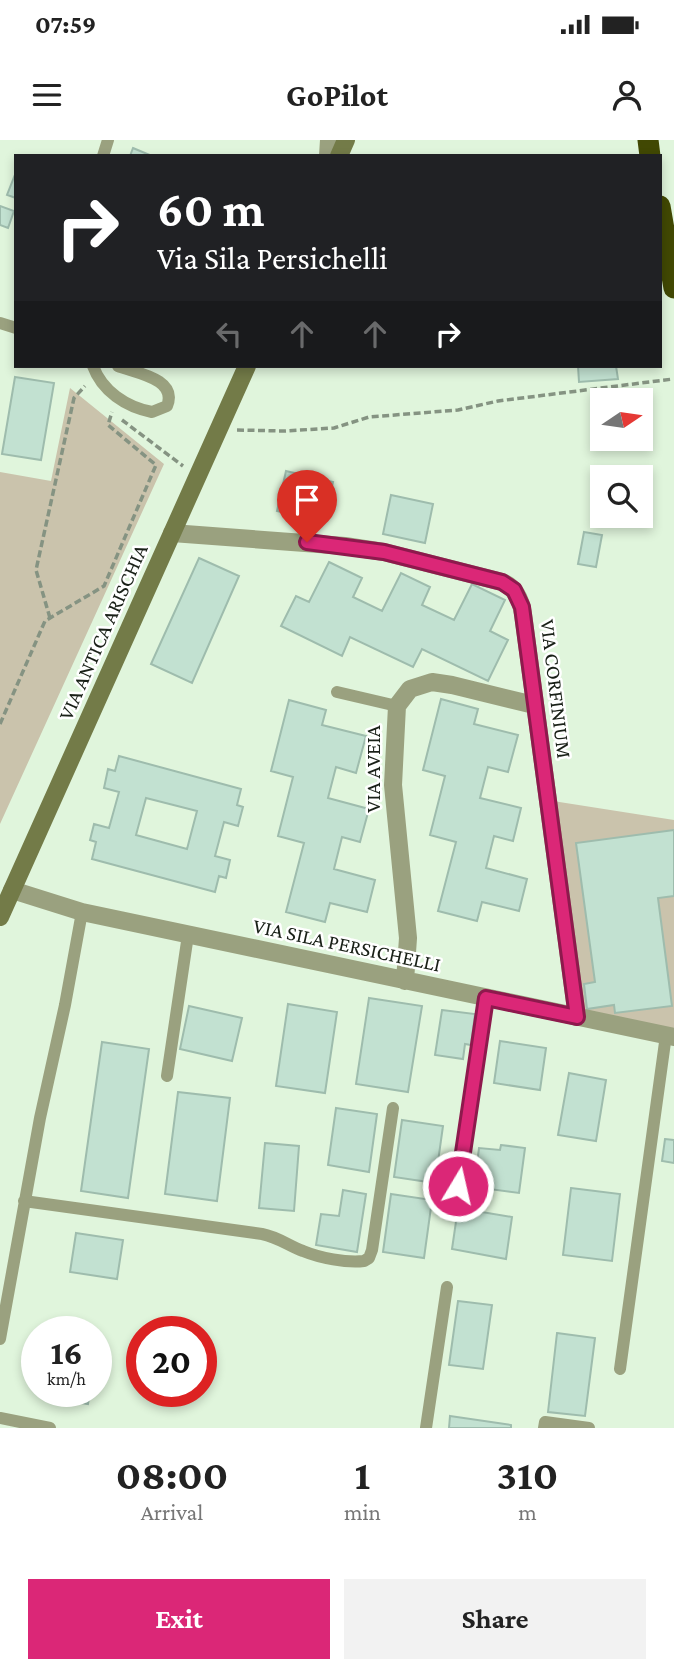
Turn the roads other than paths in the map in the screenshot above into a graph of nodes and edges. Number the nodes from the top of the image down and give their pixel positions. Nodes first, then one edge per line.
1 (662, 218) edge
2 (674, 288) edge
3 (123, 368) edge
4 (246, 368) edge
5 (95, 370) edge
6 (172, 533) junction
7 (337, 692) dead end
8 (534, 705) junction
9 (397, 706) junction
10 (12, 890) junction
11 (82, 912) junction
12 (0, 917) edge
13 (188, 935) junction
14 (405, 981) junction
15 (486, 998) junction
16 (577, 1017) junction
17 (670, 1036) edge
18 (167, 1076) dead end
19 (393, 1108) dead end
20 (458, 1186) dead end
21 (24, 1201) junction
22 (447, 1287) dead end
23 (0, 1339) edge
24 (620, 1369) dead end
25 (0, 1418) edge
26 (50, 1428) edge
27 (426, 1428) edge
28 (544, 1428) edge
29 (589, 1428) edge

1 - 2 highway
3 - 5 lane
4 - 6 main road, VIA ANTICA ARISCHIA
6 - 8 street, VIA CORFINIUM
6 - 10 main road, VIA ANTICA ARISCHIA
7 - 9 lane
8 - 9 street, VIA AVEIA
8 - 16 street, VIA CORFINIUM
9 - 14 street, VIA AVEIA
10 - 11 street, VIA SILA PERSICHELLI
10 - 12 main road, VIA ANTICA ARISCHIA
11 - 13 street, VIA SILA PERSICHELLI
11 - 21 lane
13 - 14 street, VIA SILA PERSICHELLI
13 - 18 lane
14 - 15 street, VIA SILA PERSICHELLI
15 - 16 street, VIA SILA PERSICHELLI
15 - 20 lane
16 - 17 street, VIA SILA PERSICHELLI
17 - 24 lane
19 - 21 lane
21 - 23 lane
22 - 27 lane
25 - 26 lane
28 - 29 lane

